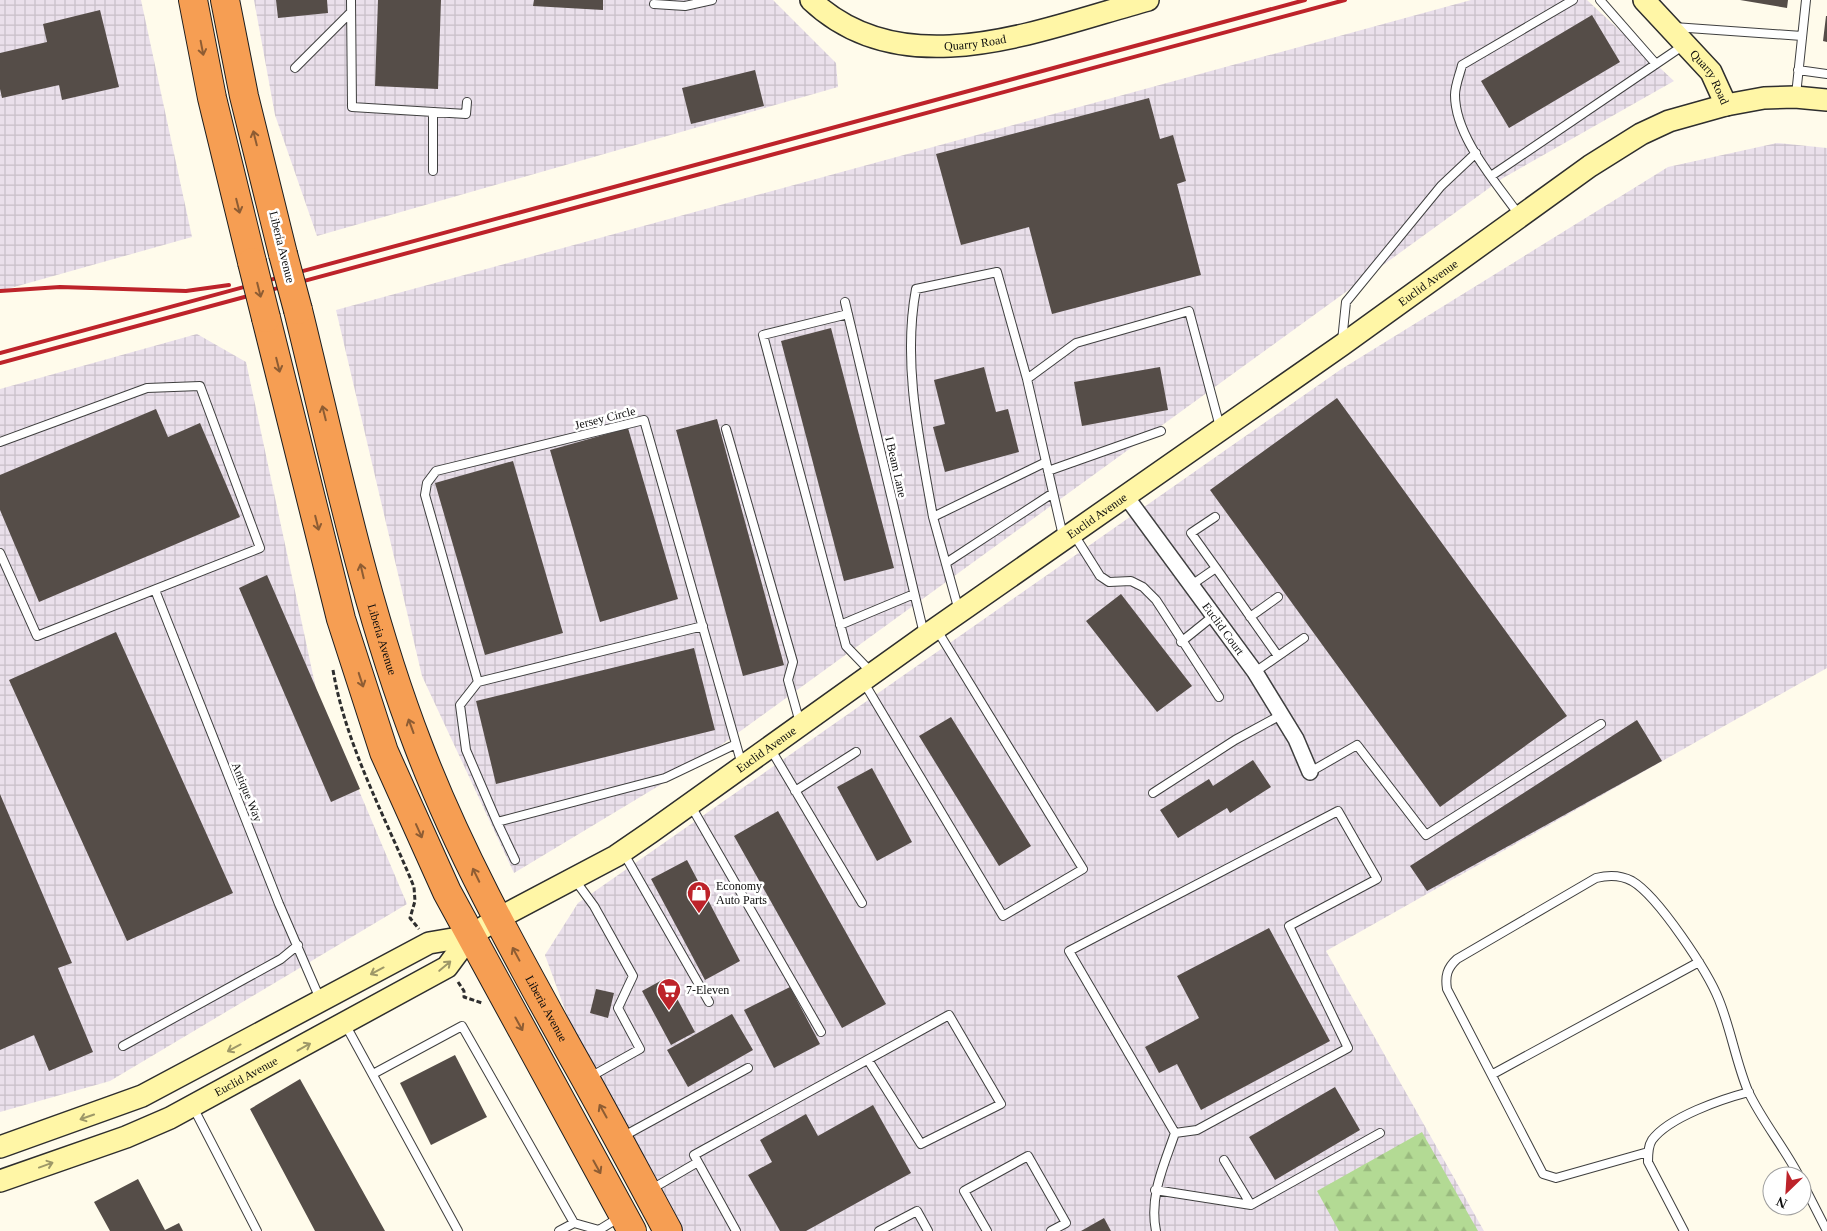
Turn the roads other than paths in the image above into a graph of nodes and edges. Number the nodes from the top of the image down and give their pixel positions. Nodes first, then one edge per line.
1 (193, 0) edge
2 (225, 0) edge
3 (351, 0) edge
4 (712, 0) edge
5 (811, 0) edge
6 (1148, 0) edge
7 (1573, 0) edge
8 (1600, 0) edge
9 (1644, 0) edge
10 (1806, 0) edge
11 (683, 3) edge
12 (654, 4) dead end
13 (351, 12) junction
14 (1670, 26) junction
15 (1802, 36) junction
16 (1686, 44) junction
17 (1656, 64) junction
18 (295, 68) dead end
19 (1798, 70) junction
20 (1827, 74) edge
21 (1795, 97) junction
22 (1827, 100) edge
23 (466, 102) dead end
24 (1726, 104) junction
25 (433, 112) junction
26 (1476, 153) junction
27 (433, 171) dead end
28 (1491, 176) junction
29 (1520, 216) junction
30 (845, 302) dead end
31 (848, 314) junction
32 (1342, 345) junction
33 (1027, 379) junction
34 (726, 429) dead end
35 (1220, 429) junction
36 (1161, 431) dead end
37 (0, 442) edge
38 (1046, 462) junction
39 (1048, 471) junction
40 (1053, 493) junction
41 (1125, 495) junction
42 (933, 517) junction
43 (1215, 517) dead end
44 (1068, 535) junction
45 (0, 553) edge
46 (946, 563) junction
47 (1216, 568) junction
48 (1190, 586) junction
49 (155, 590) junction
50 (914, 594) junction
51 (1278, 597) dead end
52 (959, 612) junction
53 (1212, 617) junction
54 (1250, 617) junction
55 (840, 625) junction
56 (702, 626) junction
57 (930, 632) junction
58 (1304, 638) dead end
59 (1181, 642) junction
60 (1278, 656) junction
61 (1255, 672) junction
62 (867, 677) junction
63 (478, 682) junction
64 (1219, 697) dead end
65 (1281, 715) junction
66 (1601, 724) dead end
67 (800, 725) junction
68 (736, 744) junction
69 (770, 747) junction
70 (856, 752) dead end
71 (743, 767) junction
72 (1310, 772) joint
73 (795, 790) junction
74 (1153, 793) dead end
75 (690, 804) junction
76 (498, 822) junction
77 (622, 852) junction
78 (515, 860) dead end
79 (574, 878) junction
80 (862, 903) dead end
81 (497, 918) junction
82 (470, 936) junction
83 (298, 944) junction
84 (1699, 962) junction
85 (321, 1001) junction
86 (709, 1002) dead end
87 (345, 1024) junction
88 (821, 1032) dead end
89 (124, 1046) dead end
90 (868, 1060) junction
91 (748, 1068) dead end
92 (373, 1074) junction
93 (1493, 1074) junction
94 (586, 1080) junction
95 (1749, 1092) junction
96 (192, 1107) junction
97 (1175, 1133) junction
98 (1380, 1133) dead end
99 (618, 1139) junction
100 (0, 1147) edge
101 (1648, 1152) junction
102 (1224, 1160) dead end
103 (698, 1162) junction
104 (1793, 1166) edge
105 (0, 1181) edge
106 (1156, 1190) junction
107 (647, 1192) junction
108 (1812, 1202) edge
109 (1251, 1205) junction
110 (574, 1223) junction
111 (627, 1223) edge
112 (257, 1231) edge
113 (458, 1231) edge
114 (559, 1231) edge
115 (668, 1231) edge
116 (736, 1231) edge
117 (879, 1231) edge
118 (928, 1231) edge
119 (987, 1231) edge
120 (1051, 1231) edge
121 (1156, 1231) edge
122 (1684, 1231) edge
123 (1827, 1231) edge

1 -> 82 highway, bridge
81 -> 2 highway, Liberia Avenue, bridge
3 - 13 lane
4 - 11 lane
5 - 6 street, Quarry Road
7 - 26 lane
8 - 17 lane
9 - 14 street, Quarry Road
10 - 15 lane
11 - 12 lane
13 - 18 lane
13 - 25 lane
14 - 15 lane
14 - 16 street, Quarry Road
15 - 19 lane
16 - 17 lane
16 - 24 street, Quarry Road
17 - 28 lane
19 - 20 lane
19 - 21 lane
21 - 22 street, Quarry Road
21 - 24 street, Quarry Road
23 - 25 lane
24 - 29 street, Euclid Avenue
25 - 27 lane
26 - 28 lane
26 - 32 lane
28 - 29 lane
29 - 32 street, Euclid Avenue
30 - 31 lane, I Beam Lane
31 - 50 lane, I Beam Lane
31 - 55 lane
32 - 35 street, Euclid Avenue
33 - 35 lane
33 - 38 lane
33 - 42 lane
34 - 67 lane
35 - 41 street, Euclid Avenue
36 - 39 lane
37 - 49 lane
38 - 39 lane
38 - 42 lane
39 - 40 lane
40 - 44 lane
40 - 46 lane
41 - 44 street, Euclid Avenue
41 - 48 street, Euclid Court
42 - 46 lane
43 - 47 lane
44 - 52 street, Euclid Avenue
44 - 59 lane
45 - 49 lane
46 - 52 lane
47 - 48 lane
47 - 54 lane
48 - 53 street, Euclid Court
49 - 83 lane, Antique Way
50 - 55 lane
50 - 57 lane, I Beam Lane
51 - 54 lane
52 - 57 street, Euclid Avenue
53 - 59 lane
53 - 61 street, Euclid Court
54 - 60 lane
55 - 62 lane
56 - 63 lane
56 - 63 lane, Jersey Circle
56 - 68 lane, Jersey Circle
57 - 62 street, Euclid Avenue
57 - 62 lane, I Beam Lane
58 - 60 lane
59 - 64 lane
60 - 61 lane
61 - 65 street, Euclid Court
62 - 67 street, Euclid Avenue
63 - 76 lane
65 - 72 street, Euclid Court
65 - 74 lane
66 - 72 lane
67 - 69 street, Euclid Avenue
68 - 71 lane, Jersey Circle
68 - 76 lane
69 - 71 street, Euclid Avenue
69 - 73 lane
70 - 73 lane
71 - 75 street, Euclid Avenue
73 - 80 lane
75 - 77 street, Euclid Avenue
75 - 88 lane
76 - 78 lane
77 - 79 street, Euclid Avenue
77 - 86 lane
79 - 81 street, Euclid Avenue
79 - 94 lane
81 - 82 street, Euclid Avenue
94 -> 81 highway, Liberia Avenue
82 -> 85 street, Euclid Avenue
87 -> 82 street, Euclid Avenue
82 -> 111 highway
83 - 85 lane, Antique Way
83 - 89 lane
84 - 93 lane
84 - 93 lane
84 - 95 lane
85 -> 100 street, Euclid Avenue
87 - 92 lane
96 -> 87 street, Euclid Avenue
90 - 90 lane
90 - 103 lane
91 - 99 lane
92 - 110 lane
92 - 113 lane
93 - 101 lane
99 -> 94 highway, Liberia Avenue
95 - 101 lane
95 - 104 lane
105 -> 96 street, Euclid Avenue
96 - 112 lane
97 - 97 lane
97 - 106 lane
98 - 109 lane
99 - 107 highway, Liberia Avenue
101 - 122 lane
102 - 109 lane
103 - 107 lane
103 - 116 lane
106 - 109 lane
106 - 121 lane
107 - 115 highway, Liberia Avenue
108 - 123 lane
110 - 111 lane
110 - 114 lane
117 - 118 lane
119 - 120 lane

